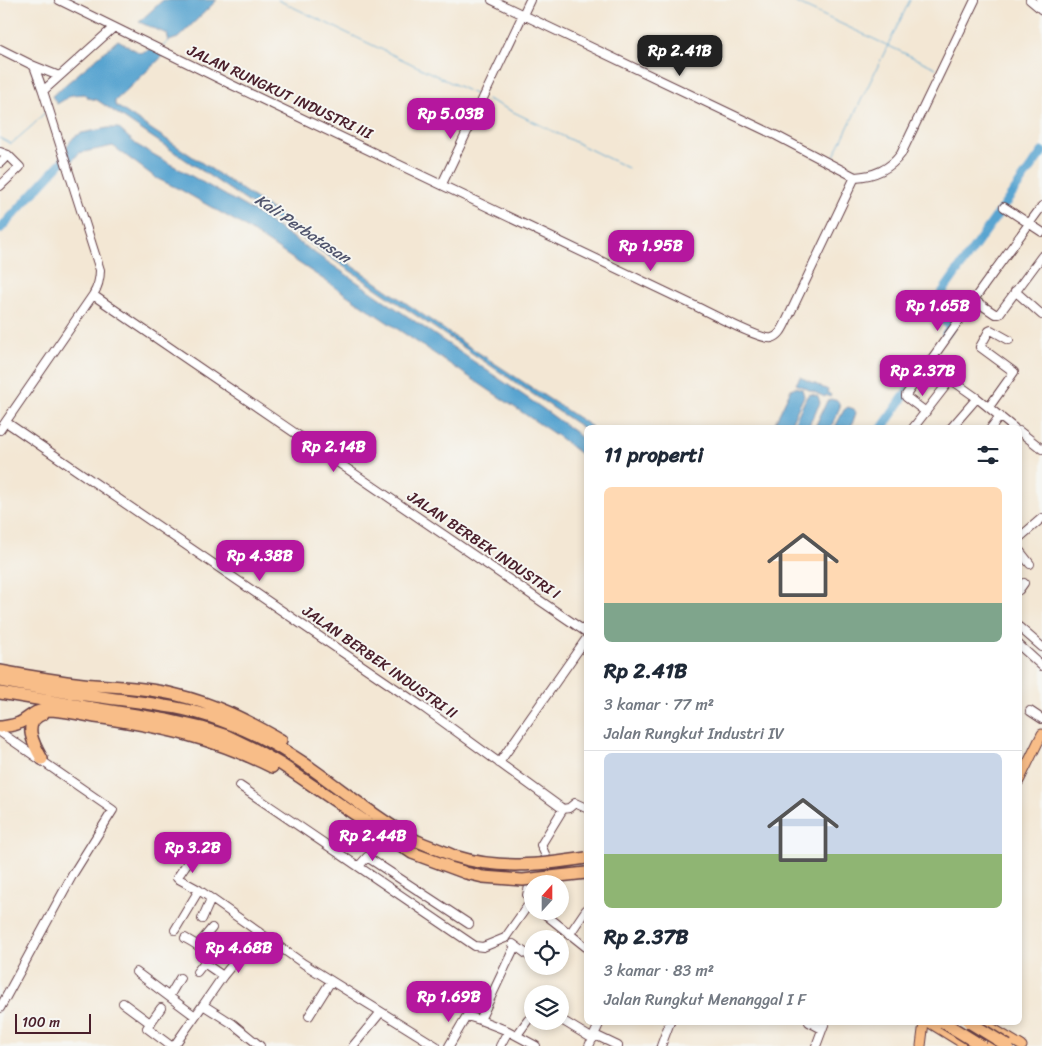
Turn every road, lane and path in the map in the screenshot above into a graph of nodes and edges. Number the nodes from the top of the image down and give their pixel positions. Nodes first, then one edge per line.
1 (59, 0) edge
2 (492, 0) edge
3 (530, 0) edge
4 (975, 0) edge
5 (1030, 0) edge
6 (1042, 10) edge
7 (523, 15) junction
8 (113, 28) junction
9 (0, 50) edge
10 (34, 66) junction
11 (59, 76) junction
12 (43, 91) junction
13 (0, 152) edge
14 (8, 156) junction
15 (0, 163) edge
16 (855, 177) junction
17 (442, 184) junction
18 (0, 186) edge
19 (1042, 206) edge
20 (1004, 207) dead end
21 (1029, 224) junction
22 (1042, 232) edge
23 (1042, 256) edge
24 (1015, 291) junction
25 (93, 295) junction
26 (974, 300) junction
27 (1042, 315) edge
28 (1009, 340) dead end
29 (929, 364) junction
30 (951, 379) junction
31 (977, 398) junction
32 (989, 408) junction
33 (926, 412) junction
34 (1000, 416) junction
35 (6, 422) junction
36 (915, 425) edge
37 (954, 425) edge
38 (993, 425) edge
39 (1010, 425) edge
40 (0, 430) edge
41 (1022, 433) edge
42 (1042, 449) edge
43 (1042, 518) edge
44 (1022, 535) edge
45 (1022, 554) edge
46 (1030, 564) dead end
47 (1022, 630) edge
48 (584, 631) edge
49 (584, 642) edge
50 (1042, 647) edge
51 (1022, 648) edge
52 (1042, 666) edge
53 (0, 671) edge
54 (0, 681) edge
55 (0, 693) edge
56 (1030, 712) dead end
57 (1042, 719) edge
58 (119, 720) junction
59 (0, 727) edge
60 (0, 732) edge
61 (1041, 736) edge
62 (42, 760) junction
63 (499, 763) junction
64 (1022, 775) edge
65 (240, 786) dead end
66 (584, 807) edge
67 (564, 809) junction
68 (394, 827) junction
69 (378, 831) junction
70 (584, 858) edge
71 (190, 859) dead end
72 (359, 866) junction
73 (584, 873) edge
74 (554, 875) edge
75 (199, 890) junction
76 (211, 899) junction
77 (524, 913) edge
78 (584, 915) edge
79 (202, 919) dead end
80 (552, 920) edge
81 (469, 924) dead end
82 (212, 928) dead end
83 (175, 930) dead end
84 (563, 930) edge
85 (259, 932) junction
86 (569, 935) joint
87 (185, 938) dead end
88 (505, 938) junction
89 (198, 945) junction
90 (515, 946) junction
91 (584, 946) edge
92 (524, 952) edge
93 (204, 963) junction
94 (136, 972) dead end
95 (197, 972) dead end
96 (223, 976) junction
97 (180, 978) dead end
98 (331, 981) junction
99 (170, 995) junction
100 (123, 1003) dead end
101 (204, 1004) junction
102 (0, 1008) edge
103 (161, 1008) dead end
104 (381, 1012) junction
105 (195, 1016) junction
106 (309, 1016) dead end
107 (480, 1020) junction
108 (150, 1022) junction
109 (524, 1025) edge
110 (569, 1025) edge
111 (599, 1025) edge
112 (669, 1025) edge
113 (924, 1025) edge
114 (928, 1025) edge
115 (948, 1025) edge
116 (974, 1025) edge
117 (984, 1025) edge
118 (986, 1025) edge
119 (823, 1026) edge
120 (508, 1031) junction
121 (998, 1032) junction
122 (517, 1035) junction
123 (592, 1040) edge
124 (177, 1045) edge
125 (260, 1046) edge
126 (354, 1046) edge
127 (436, 1046) edge
128 (449, 1046) edge
129 (500, 1046) edge
130 (536, 1046) edge
131 (618, 1046) edge
132 (661, 1046) edge
133 (816, 1046) edge
134 (921, 1046) edge
135 (967, 1046) edge
136 (972, 1046) edge
137 (982, 1046) edge
138 (991, 1046) edge
139 (1008, 1046) edge
140 (1022, 1046) edge

1 - 8 street, JALAN RUNGKUT INDUSTRI III
2 - 7 street
3 - 7 street
4 - 16 street
5 - 6 street
7 - 16 street
7 - 17 street
8 - 11 street
8 - 17 street, JALAN RUNGKUT INDUSTRI III
9 - 10 street
10 - 11 street
10 - 12 street
11 - 12 street
12 - 25 street
13 - 14 street
14 - 15 street
14 - 18 street
16 - 17 street, JALAN RUNGKUT INDUSTRI III
19 - 21 street
20 - 21 street
21 - 22 street
21 - 26 street
23 - 24 street
24 - 26 street
24 - 27 street
25 - 35 street
25 - 48 street, JALAN BERBEK INDUSTRI I
26 - 29 street
28 - 32 street
29 - 30 street
29 - 33 street
30 - 31 street
30 - 33 street
31 - 32 street
31 - 37 street
32 - 34 street
33 - 36 street
34 - 38 street
34 - 39 street
35 - 40 street
35 - 63 street, JALAN BERBEK INDUSTRI II
41 - 42 street
43 - 44 street
45 - 46 street
47 - 50 street
49 - 63 street
51 - 52 street
53 - 68 highway
54 - 68 highway
55 - 69 highway
56 - 57 street
58 - 59 highway
58 - 62 highway
58 - 69 highway
60 - 62 street
61 - 64 main road
62 - 102 street
63 - 67 street, JALAN BERBEK INDUSTRI II
65 - 72 street
66 - 67 street
67 - 74 street
68 - 70 highway, bridge
69 - 73 highway, bridge
71 - 75 street
72 - 81 street
72 - 88 street
75 - 76 street
75 - 83 street
76 - 79 street
76 - 85 street
77 - 88 street
78 - 86 street
80 - 84 street
82 - 89 street
85 - 96 street
85 - 98 street
86 - 91 street
87 - 89 street
88 - 90 street
89 - 93 street
90 - 92 street
90 - 107 street
93 - 95 street
93 - 96 street
94 - 99 street
96 - 101 street
97 - 99 street
98 - 104 street
98 - 106 street
99 - 105 street
100 - 108 street
101 - 105 street
101 - 125 street
103 - 108 street
104 - 126 street
104 - 127 street
105 - 124 street
107 - 120 street
107 - 128 street
108 - 124 street
109 - 122 street
110 - 123 street
111 - 123 street
112 - 132 street
113 - 134 main road
114 - 135 main road
115 - 137 highway, bridge
116 - 139 highway, bridge
117 - 136 main road
118 - 121 main road
119 - 133 street
120 - 122 street
120 - 129 street
121 - 138 main road
121 - 140 main road
122 - 130 street
123 - 131 street

